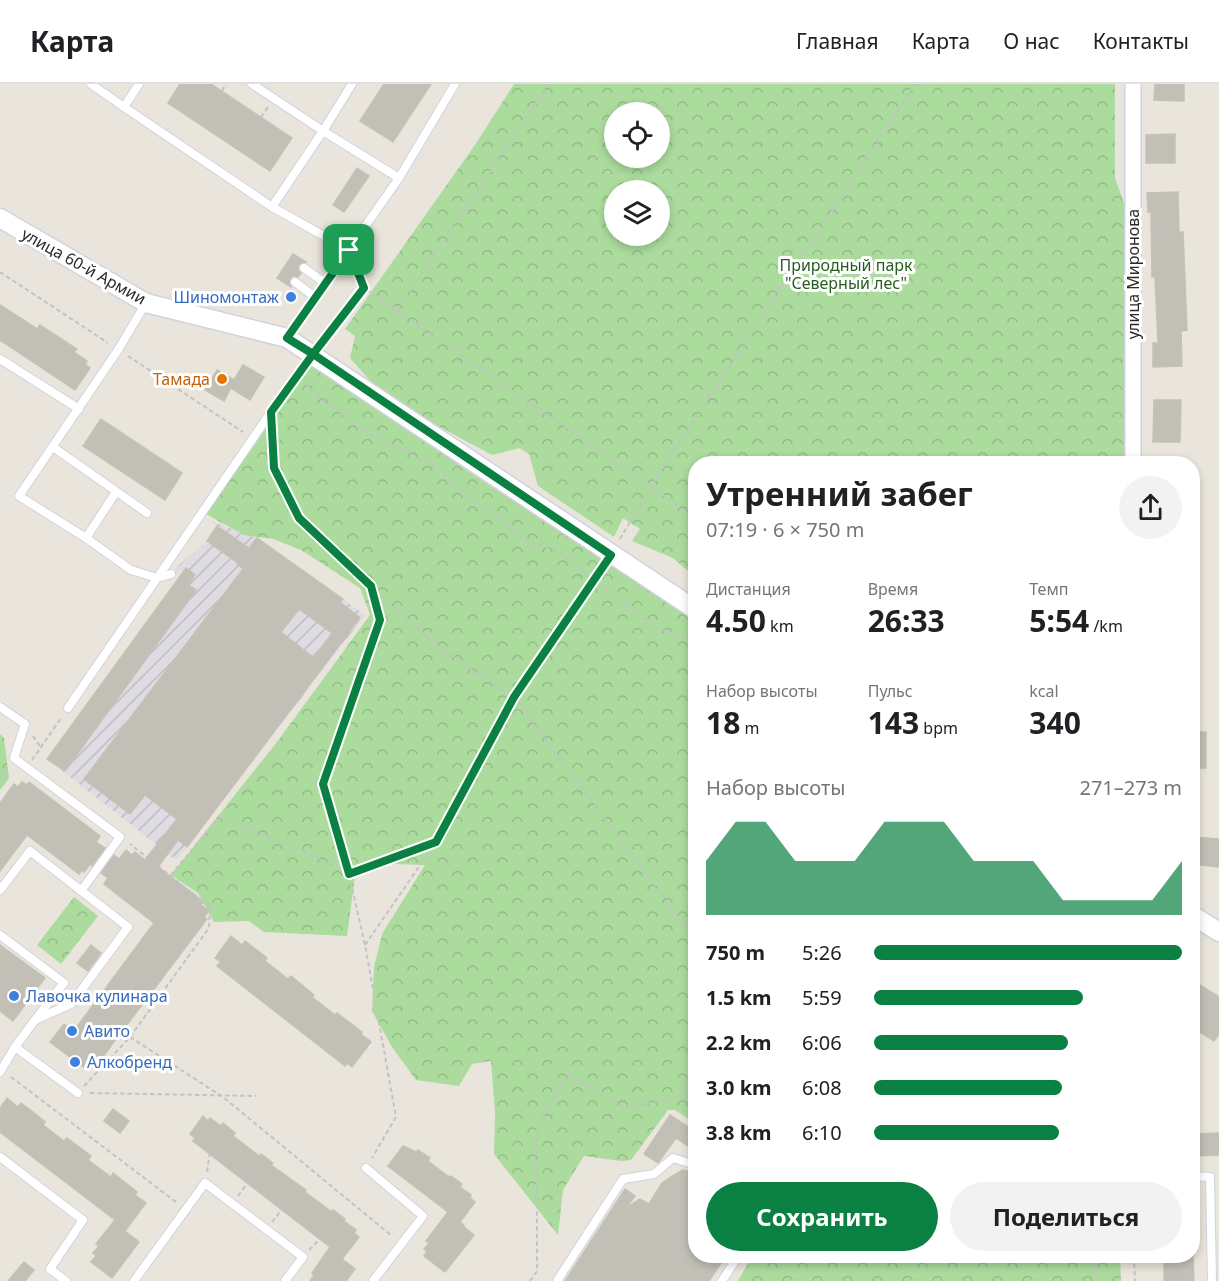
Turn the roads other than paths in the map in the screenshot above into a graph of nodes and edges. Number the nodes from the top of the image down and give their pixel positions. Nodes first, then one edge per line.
1 (91, 84) edge
2 (139, 84) edge
3 (252, 84) edge
4 (352, 84) edge
5 (455, 84) edge
6 (1133, 84) edge
7 (124, 107) junction
8 (322, 131) junction
9 (399, 178) junction
10 (272, 207) junction
11 (0, 218) edge
12 (349, 250) junction
13 (304, 268) dead end
14 (295, 282) dead end
15 (326, 283) junction
16 (315, 297) junction
17 (146, 303) junction
18 (287, 338) junction
19 (313, 354) junction
20 (0, 359) edge
21 (78, 409) junction
22 (53, 447) junction
23 (1132, 456) edge
24 (116, 492) junction
25 (147, 513) dead end
26 (86, 538) junction
27 (171, 574) dead end
28 (157, 578) junction
29 (688, 605) edge
30 (0, 707) edge
31 (68, 708) road end
32 (0, 890) edge
33 (81, 891) junction
34 (1200, 920) edge
35 (1219, 932) edge
36 (0, 935) edge
37 (35, 1020) junction
38 (15, 1047) junction
39 (1, 1071) edge
40 (78, 1092) road end
41 (0, 1157) edge
42 (688, 1163) edge
43 (366, 1168) road end
44 (1200, 1176) edge
45 (734, 1263) edge
46 (61, 1280) edge
47 (134, 1281) edge
48 (285, 1281) edge
49 (374, 1281) edge
50 (557, 1281) edge
51 (722, 1281) edge
52 (1212, 1281) edge

1 - 7 lane
2 - 7 lane
3 - 8 lane
4 - 8 lane
5 - 9 lane
6 - 23 street, улица Миронова
7 - 10 lane
8 - 9 lane
8 - 10 lane
9 - 12 lane
10 - 12 lane
11 - 17 street, улица 60-й Армии
12 - 15 lane
13 - 15 lane
14 - 16 lane
15 - 16 lane
16 - 18 lane
17 - 18 street, улица 60-й Армии
17 - 21 lane
18 - 19 street, улица 60-й Армии
19 - 28 lane
19 - 29 street, улица 60-й Армии
20 - 21 lane
21 - 22 lane
22 - 24 lane
22 - 26 lane
24 - 25 lane
24 - 26 lane
26 - 28 lane
27 - 28 lane
28 - 31 lane
30 - 33 lane
32 - 33 lane
33 - 37 lane
34 - 35 street
36 - 37 lane
37 - 38 lane
38 - 39 lane
38 - 40 lane
41 - 46 lane
42 - 50 lane
43 - 49 lane
44 - 52 lane
45 - 51 lane
47 - 48 lane

